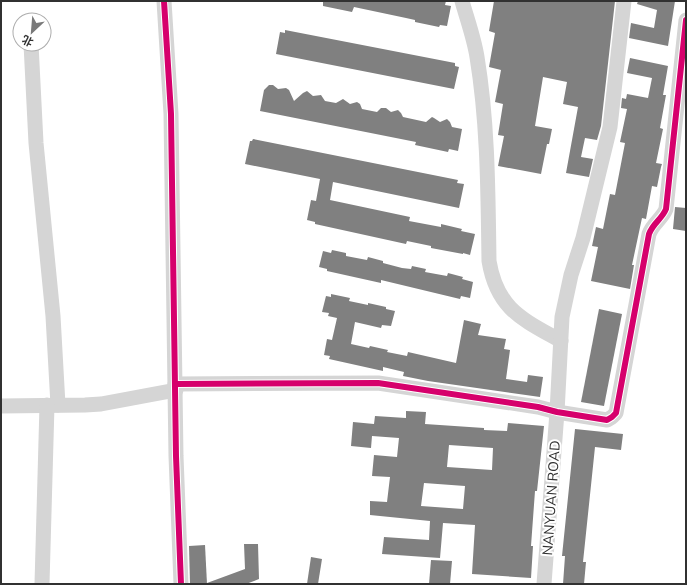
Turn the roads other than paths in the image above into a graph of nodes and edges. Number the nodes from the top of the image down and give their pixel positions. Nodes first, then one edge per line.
1 (164, 1) edge
2 (462, 1) edge
3 (624, 1) edge
4 (686, 20) edge
5 (31, 52) edge
6 (561, 341) junction
7 (175, 387) junction
8 (52, 405) junction
9 (1, 406) edge
10 (557, 412) junction
11 (42, 584) edge
12 (181, 584) edge
13 (544, 584) edge

1 - 7 street
2 - 6 street
3 - 6 street, NANYUAN ROAD
4 - 10 street
5 - 8 street
6 - 10 street, NANYUAN ROAD
7 - 8 street
7 - 10 street
7 - 12 street
8 - 9 street
8 - 11 street
10 - 13 street, NANYUAN ROAD

